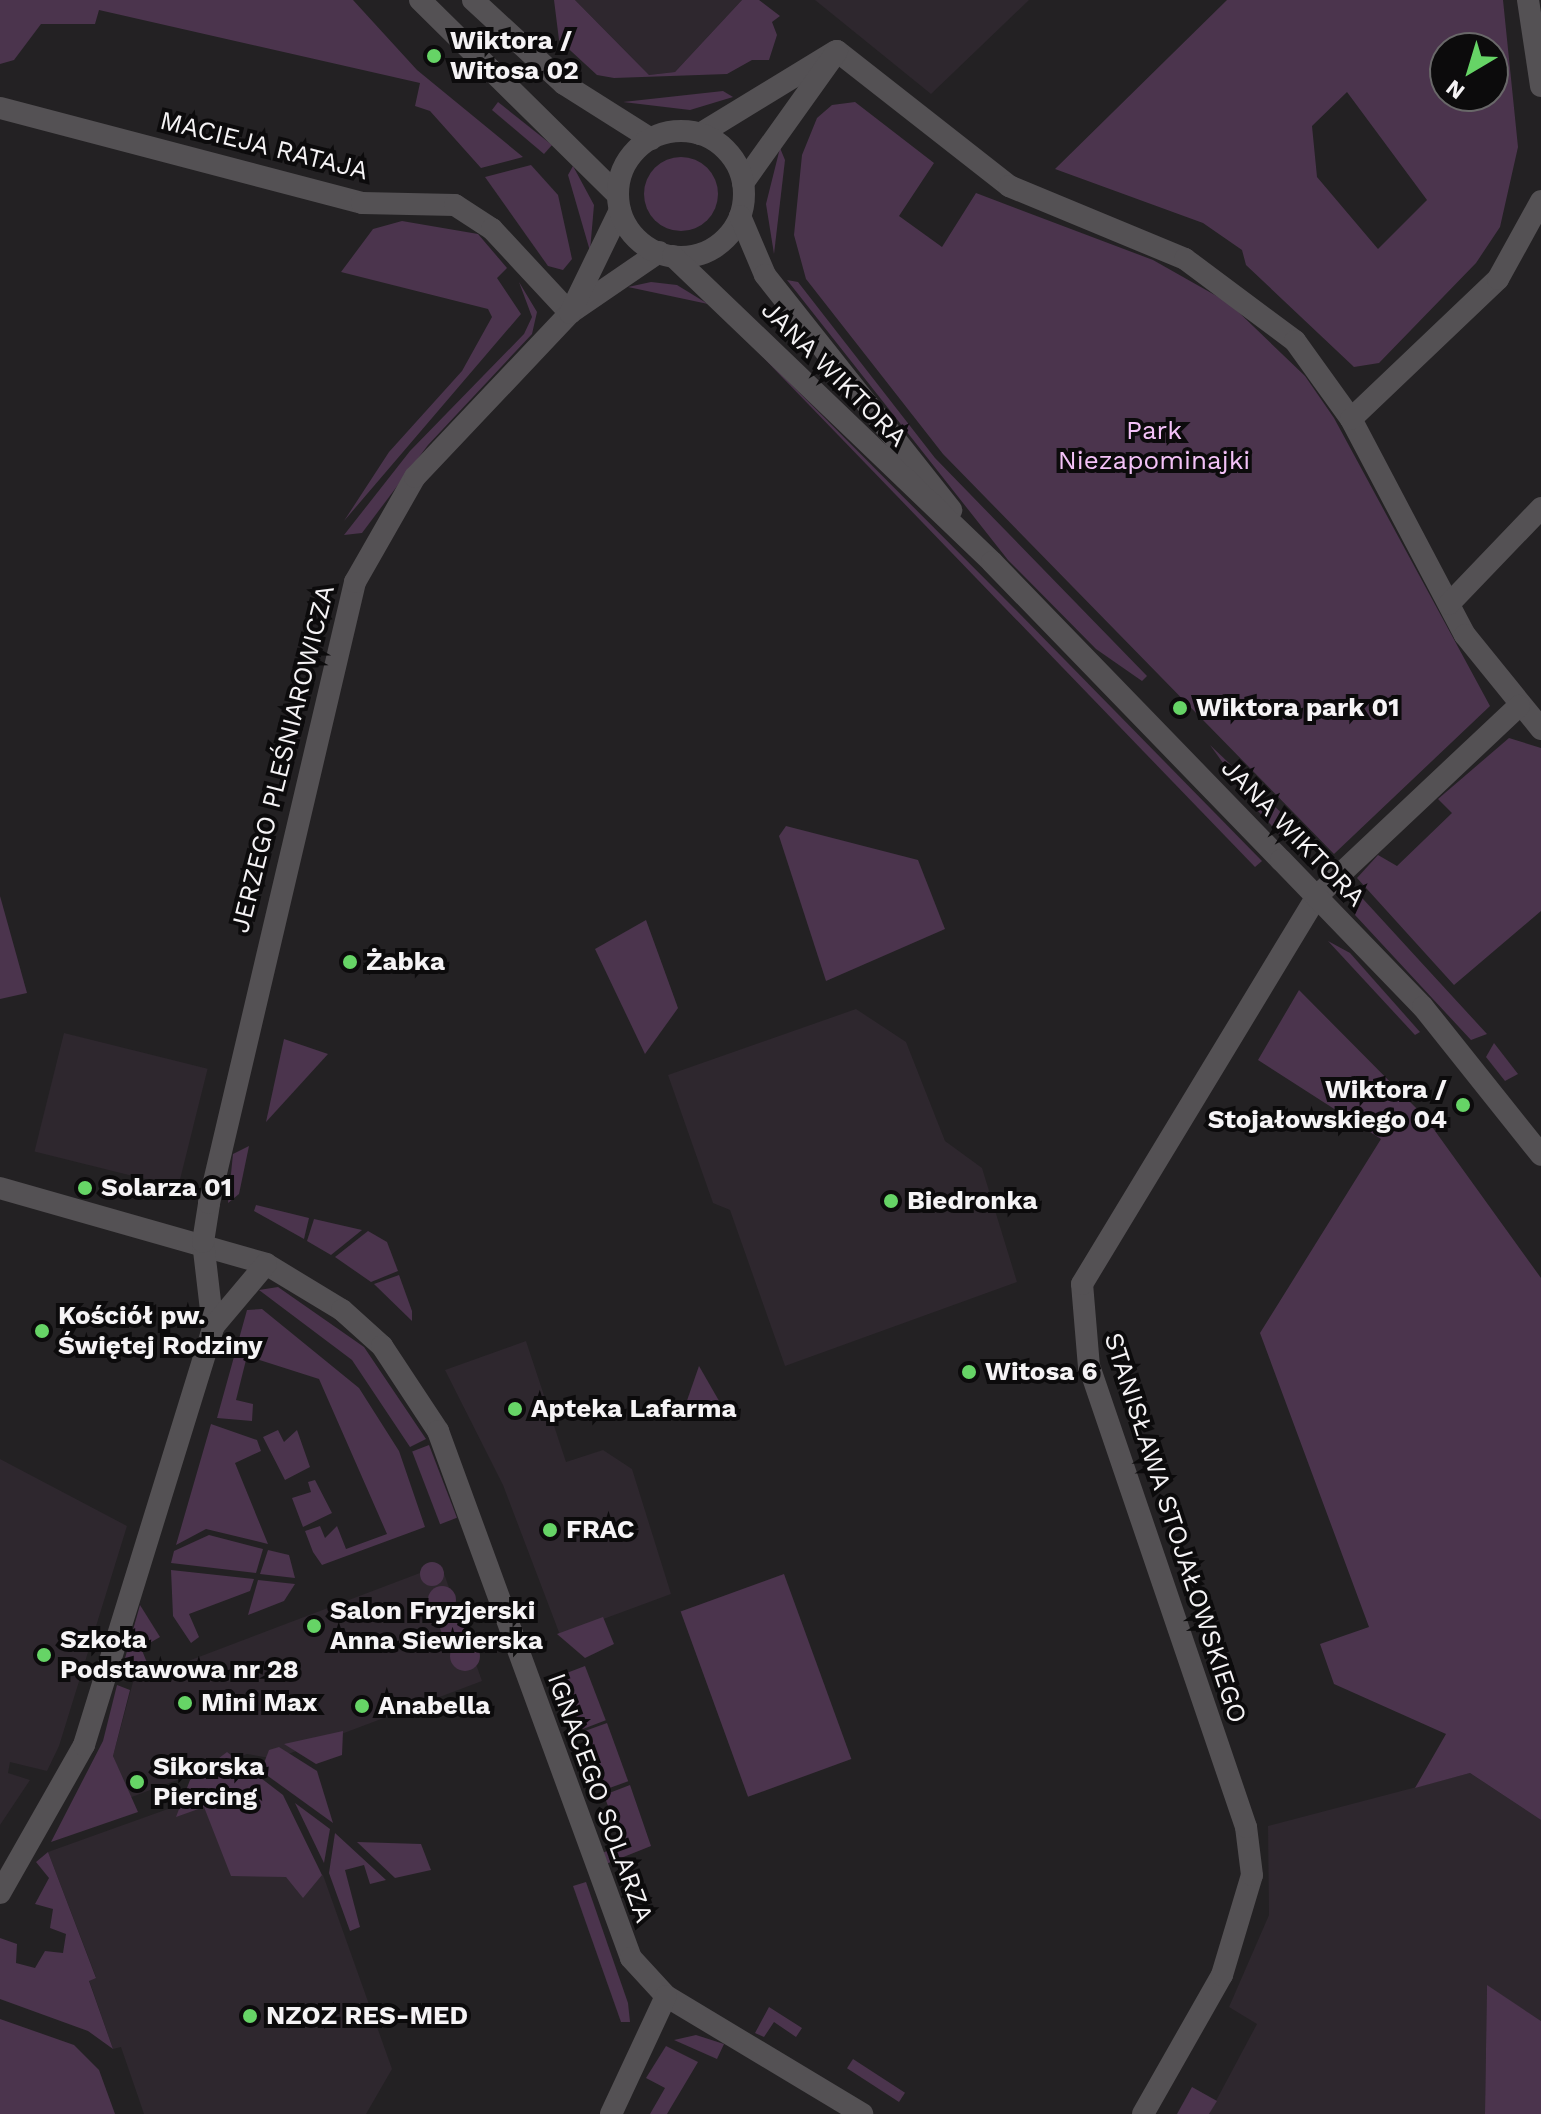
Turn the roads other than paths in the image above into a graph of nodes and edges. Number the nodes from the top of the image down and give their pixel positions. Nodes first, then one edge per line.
1 (420, 0) edge
2 (473, 0) edge
3 (1528, 0) edge
4 (837, 51) junction
5 (1541, 86) edge
6 (0, 108) edge
7 (700, 134) junction
8 (651, 139) junction
9 (743, 183) junction
10 (1541, 201) edge
11 (619, 202) junction
12 (740, 216) junction
13 (666, 254) junction
14 (570, 313) junction
15 (1351, 419) junction
16 (1541, 508) edge
17 (992, 562) junction
18 (1449, 604) junction
19 (1519, 706) junction
20 (1541, 729) edge
21 (1316, 897) junction
22 (1541, 1155) edge
23 (0, 1188) edge
24 (203, 1242) junction
25 (266, 1264) junction
26 (213, 1327) junction
27 (0, 1893) edge
28 (666, 1996) junction
29 (611, 2114) edge
30 (862, 2114) edge
31 (1143, 2114) edge

1 - 11 street
2 - 8 street
3 - 5 street
4 - 7 street
4 - 9 street
4 - 15 street
6 - 14 street, MACIEJA RATAJA
7 - 8 street
7 - 9 street
8 - 11 street
9 - 12 street
10 - 15 street
11 - 13 street
11 - 14 street, JERZEGO PLEŚNIAROWICZA
12 - 13 street
12 - 17 street, JANA WIKTORA
13 - 14 street, JERZEGO PLEŚNIAROWICZA
13 - 17 street, JANA WIKTORA
14 - 24 street, JERZEGO PLEŚNIAROWICZA
15 - 18 street
16 - 18 street
17 - 21 street, JANA WIKTORA
18 - 19 street
19 - 20 street
19 - 21 street, STANISŁAWA STOJAŁOWSKIEGO
21 - 22 street, JANA WIKTORA
21 - 31 street, STANISŁAWA STOJAŁOWSKIEGO
23 - 24 street, IGNACEGO SOLARZA
24 - 25 street, IGNACEGO SOLARZA
24 - 26 street, JERZEGO PLEŚNIAROWICZA
25 - 26 street
25 - 28 street, IGNACEGO SOLARZA
26 - 27 street
28 - 29 street
28 - 30 street, IGNACEGO SOLARZA

